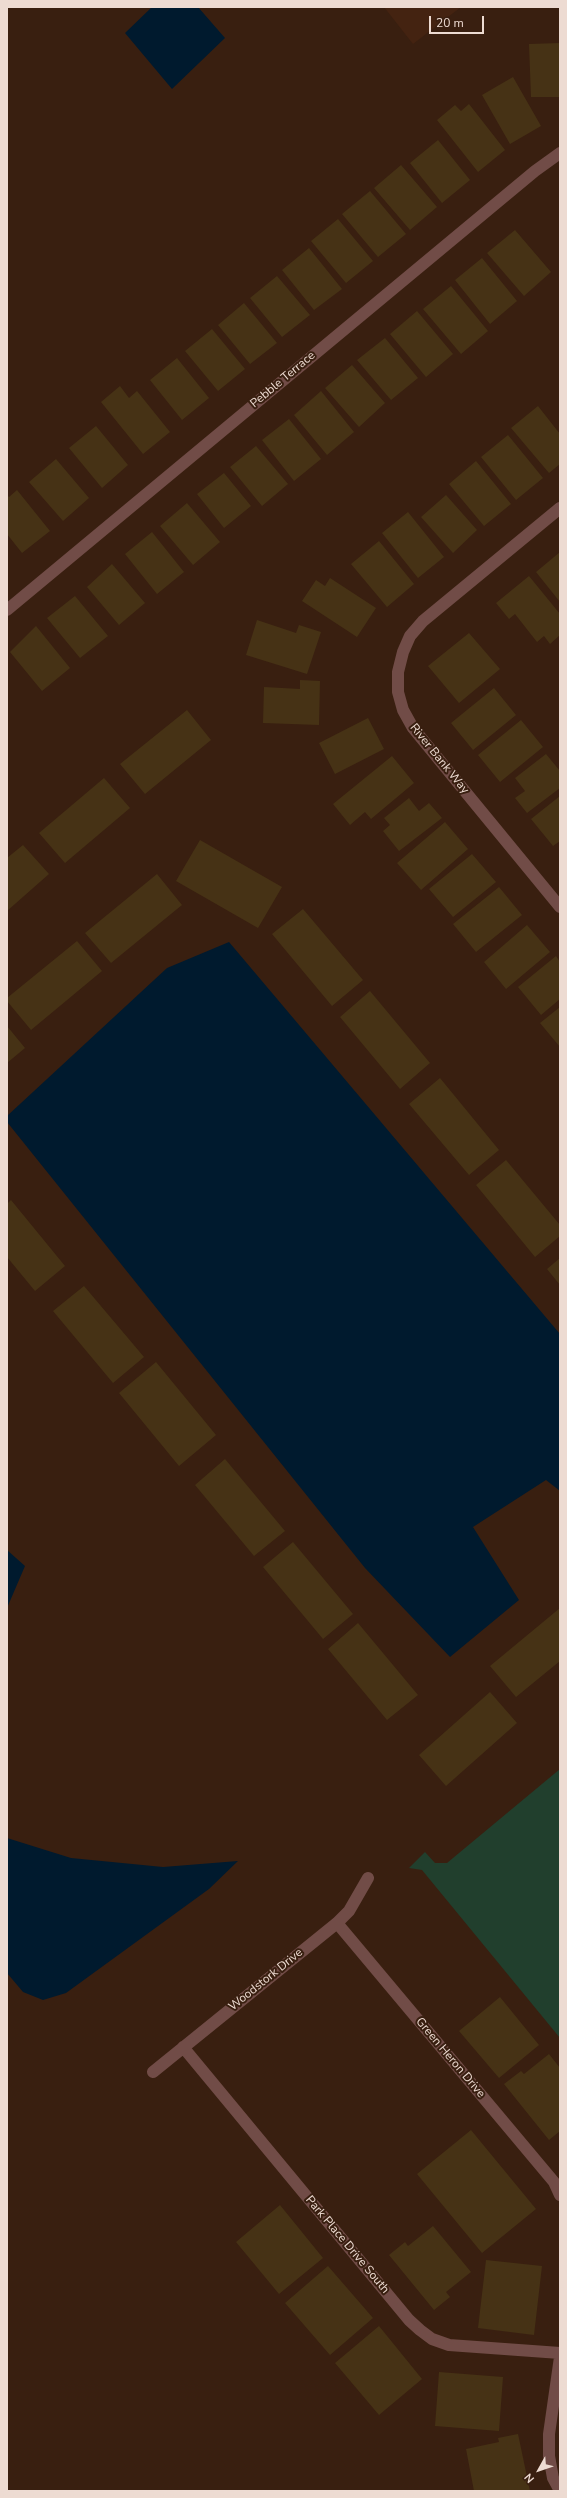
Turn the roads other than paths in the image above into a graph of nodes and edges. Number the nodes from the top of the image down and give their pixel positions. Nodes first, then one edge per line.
1 (560, 153) edge
2 (560, 508) edge
3 (7, 610) edge
4 (560, 907) edge
5 (368, 1878) dead end
6 (337, 1923) junction
7 (183, 2047) junction
8 (152, 2072) dead end
9 (560, 2195) edge
10 (560, 2353) edge
11 (560, 2357) edge
12 (560, 2491) edge

1 - 3 street, Pebble Terrace
2 - 4 street, River Bank Way
5 - 6 street, Woodstork Drive
6 - 7 street, Woodstork Drive
6 - 9 street, Green Heron Drive
7 - 8 street, Woodstork Drive
7 - 10 street, Park Place Drive South
11 - 12 street

